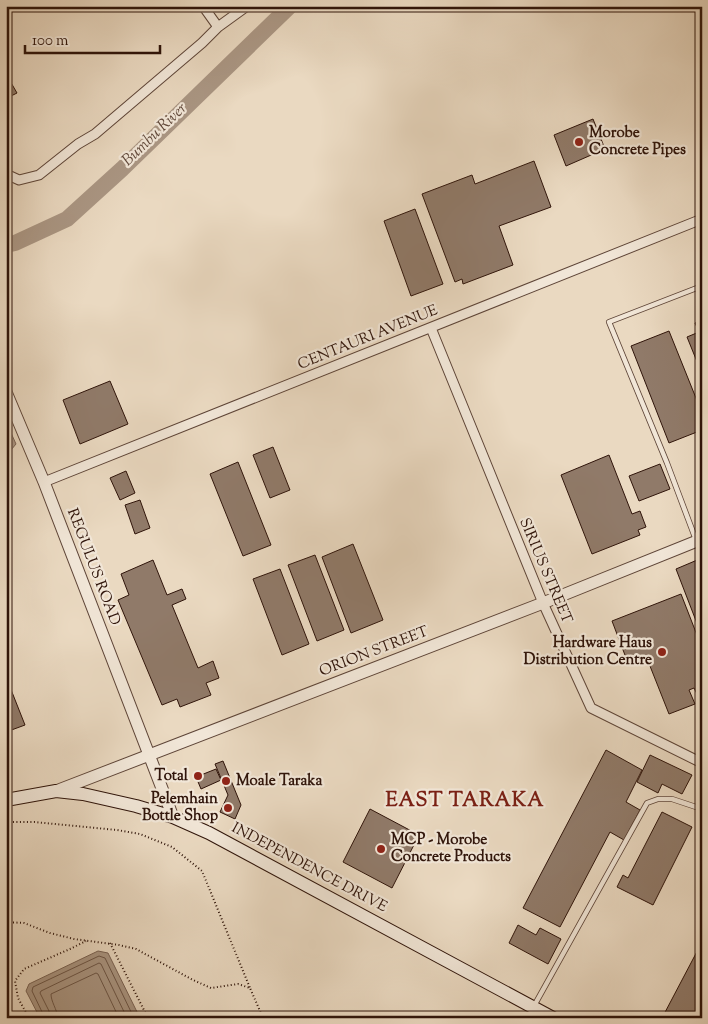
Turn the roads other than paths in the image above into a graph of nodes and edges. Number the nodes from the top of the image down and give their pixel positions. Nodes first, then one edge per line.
1 (203, 6) edge
2 (247, 6) edge
3 (218, 27) junction
4 (6, 174) edge
5 (702, 219) edge
6 (702, 286) edge
7 (431, 328) junction
8 (6, 392) edge
9 (44, 482) junction
10 (699, 540) edge
11 (543, 603) junction
12 (149, 755) junction
13 (702, 763) edge
14 (56, 791) junction
15 (6, 800) edge
16 (702, 810) edge
17 (173, 816) junction
18 (534, 1008) junction
19 (553, 1018) edge

1 - 3 street
2 - 3 street
3 - 4 street
5 - 7 street, CENTAURI AVENUE
6 - 10 lane
7 - 9 street, CENTAURI AVENUE
7 - 11 street, SIRIUS STREET
8 - 9 street, REGULUS ROAD
9 - 12 street, REGULUS ROAD
10 - 11 street, ORION STREET
11 - 12 street, ORION STREET
11 - 13 street, SIRIUS STREET
12 - 14 street, ORION STREET
12 - 17 street, REGULUS ROAD
14 - 15 main road, INDEPENDENCE DRIVE
14 - 17 main road, INDEPENDENCE DRIVE
16 - 18 lane
17 - 18 main road, INDEPENDENCE DRIVE
18 - 19 main road, INDEPENDENCE DRIVE

